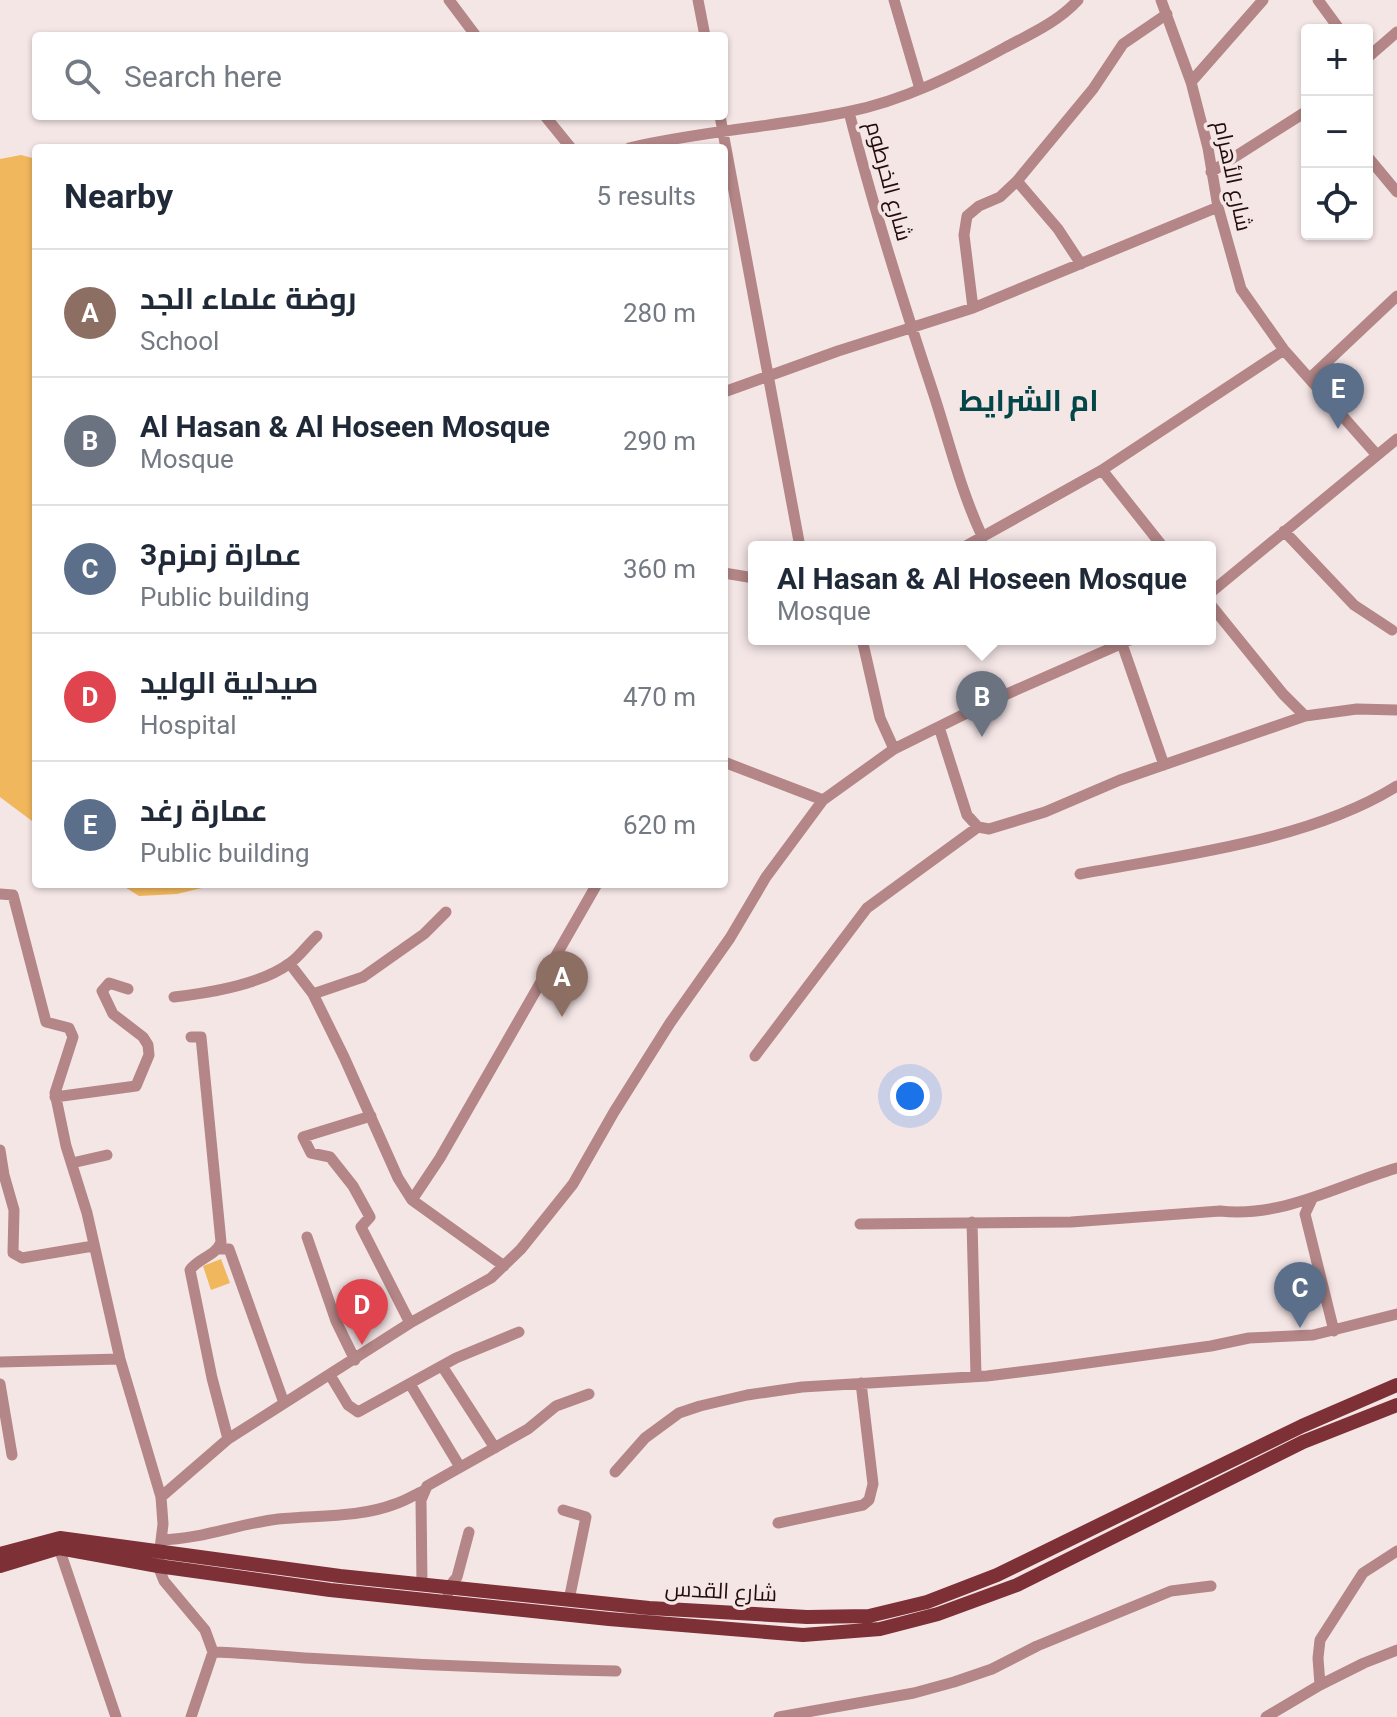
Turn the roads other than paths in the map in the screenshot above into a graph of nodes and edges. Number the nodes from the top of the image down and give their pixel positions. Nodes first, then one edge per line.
1 (449, 0) edge
2 (698, 0) edge
3 (894, 0) edge
4 (1078, 0) edge
5 (1161, 0) edge
6 (1263, 0) edge
7 (1318, 0) edge
8 (1167, 14) junction
9 (1336, 24) edge
10 (473, 32) edge
11 (704, 32) edge
12 (1397, 32) edge
13 (1373, 53) edge
14 (1191, 82) junction
15 (920, 89) junction
16 (849, 112) junction
17 (1301, 115) edge
18 (548, 120) edge
19 (721, 120) edge
20 (723, 130) junction
21 (568, 144) edge
22 (650, 144) edge
23 (726, 144) edge
24 (728, 158) edge
25 (1373, 163) edge
26 (1211, 172) junction
27 (1017, 181) junction
28 (1397, 192) edge
29 (1218, 207) junction
30 (1081, 264) junction
31 (1397, 296) edge
32 (973, 308) junction
33 (911, 329) junction
34 (1284, 350) junction
35 (767, 375) junction
36 (1310, 378) junction
37 (728, 390) edge
38 (1397, 439) edge
39 (1376, 454) junction
40 (1102, 470) junction
41 (1284, 531) junction
42 (982, 536) junction
43 (799, 541) edge
44 (974, 541) edge
45 (1158, 541) edge
46 (728, 574) edge
47 (748, 577) edge
48 (1216, 588) edge
49 (1216, 611) edge
50 (1392, 630) dead end
51 (863, 645) edge
52 (1118, 645) edge
53 (1128, 645) edge
54 (1397, 710) edge
55 (1305, 716) junction
56 (939, 727) junction
57 (894, 749) junction
58 (728, 764) edge
59 (1164, 765) junction
60 (1397, 786) edge
61 (823, 800) junction
62 (978, 827) junction
63 (1080, 874) dead end
64 (595, 888) edge
65 (0, 894) edge
66 (446, 912) dead end
67 (317, 936) dead end
68 (290, 964) junction
69 (128, 989) dead end
70 (313, 994) junction
71 (174, 997) dead end
72 (191, 1037) dead end
73 (755, 1056) dead end
74 (55, 1097) junction
75 (371, 1116) junction
76 (0, 1150) edge
77 (107, 1155) dead end
78 (72, 1163) junction
79 (1397, 1168) edge
80 (1312, 1199) junction
81 (412, 1200) junction
82 (972, 1222) junction
83 (860, 1224) dead end
84 (307, 1237) dead end
85 (93, 1246) junction
86 (219, 1249) junction
87 (504, 1266) junction
88 (1397, 1314) edge
89 (410, 1323) junction
90 (1334, 1331) junction
91 (519, 1332) dead end
92 (120, 1359) junction
93 (355, 1360) junction
94 (0, 1362) edge
95 (442, 1366) junction
96 (330, 1375) junction
97 (976, 1376) junction
98 (861, 1383) junction
99 (0, 1384) edge
100 (410, 1384) junction
101 (1397, 1385) edge
102 (589, 1394) dead end
103 (284, 1403) junction
104 (1397, 1405) edge
105 (1302, 1426) junction
106 (228, 1439) junction
107 (1303, 1442) junction
108 (495, 1448) junction
109 (12, 1455) dead end
110 (460, 1467) junction
111 (615, 1472) dead end
112 (423, 1491) junction
113 (161, 1497) junction
114 (563, 1510) dead end
115 (778, 1523) dead end
116 (469, 1532) dead end
117 (59, 1548) junction
118 (1397, 1551) edge
119 (160, 1553) junction
120 (0, 1554) edge
121 (0, 1566) edge
122 (422, 1584) junction
123 (1211, 1586) dead end
124 (448, 1594) junction
125 (569, 1600) junction
126 (1397, 1650) edge
127 (213, 1652) junction
128 (616, 1671) dead end
129 (1320, 1685) junction
130 (116, 1717) edge
131 (191, 1717) edge
132 (779, 1717) edge
133 (1266, 1717) edge

1 - 10 street
2 - 11 street
3 - 15 street
4 - 15 street, شارع الخرطوم
5 - 8 street, شارع الأهرام
6 - 14 street
7 - 9 street
8 - 14 street, شارع الأهرام
8 - 27 street
12 - 13 street
14 - 26 street, شارع الأهرام
15 - 16 street, شارع الخرطوم
16 - 20 street
16 - 33 street, شارع الخرطوم
17 - 26 street
18 - 21 street
19 - 20 street
20 - 22 street
20 - 23 street
24 - 35 street
25 - 28 street
26 - 29 street, شارع الأهرام
27 - 30 street
27 - 32 street
29 - 30 street
29 - 34 street, شارع الأهرام
30 - 32 street
31 - 36 street
32 - 33 street
33 - 35 street
33 - 42 street, شارع الخرطوم
34 - 36 street, شارع الأهرام
34 - 40 street
35 - 37 street
35 - 43 street
36 - 39 street, شارع الأهرام
38 - 39 street
39 - 41 street
40 - 42 street
40 - 45 street
41 - 48 street
41 - 50 street
42 - 44 street
46 - 47 street
49 - 55 street
51 - 57 street
52 - 56 street
53 - 59 street
54 - 55 street
55 - 59 street
56 - 57 street
56 - 62 street
57 - 61 street
58 - 61 street
59 - 62 street
60 - 63 street
61 - 87 street
62 - 73 street
64 - 81 street
65 - 74 street
66 - 70 street
67 - 68 street
68 - 70 street
68 - 71 street
69 - 74 street
70 - 75 street
72 - 86 street
74 - 78 street
75 - 81 street
75 - 89 street
76 - 85 street
77 - 78 street
78 - 85 street
79 - 80 street
80 - 82 street
80 - 90 street
81 - 87 street
82 - 83 street
82 - 97 street
84 - 93 street
85 - 92 street
86 - 103 street
86 - 106 street
87 - 89 street
88 - 90 street
89 - 93 street
90 - 97 street
91 - 95 street
92 - 94 street
92 - 113 street
93 - 96 street
95 - 100 street
95 - 108 street
96 - 100 street
96 - 103 street
97 - 98 street
98 - 111 street
98 - 115 street
99 - 109 street
100 - 110 street
101 - 105 main road, شارع القدس
102 - 108 street
103 - 106 street
104 - 107 main road, شارع القدس
105 - 107 main road
105 - 125 main road, شارع القدس
106 - 113 street
107 - 124 main road, شارع القدس
108 - 110 street
110 - 112 street
112 - 119 street
112 - 122 street
113 - 119 street
114 - 125 street
116 - 124 street
117 - 119 main road, شارع القدس
117 - 121 main road, شارع القدس
117 - 130 street
118 - 129 street
119 - 120 main road, شارع القدس
119 - 122 main road, شارع القدس
119 - 124 main road, شارع القدس
119 - 127 street
122 - 124 main road, شارع القدس
123 - 132 street
124 - 125 main road, شارع القدس
126 - 129 street
127 - 128 street
127 - 131 street
129 - 133 street

